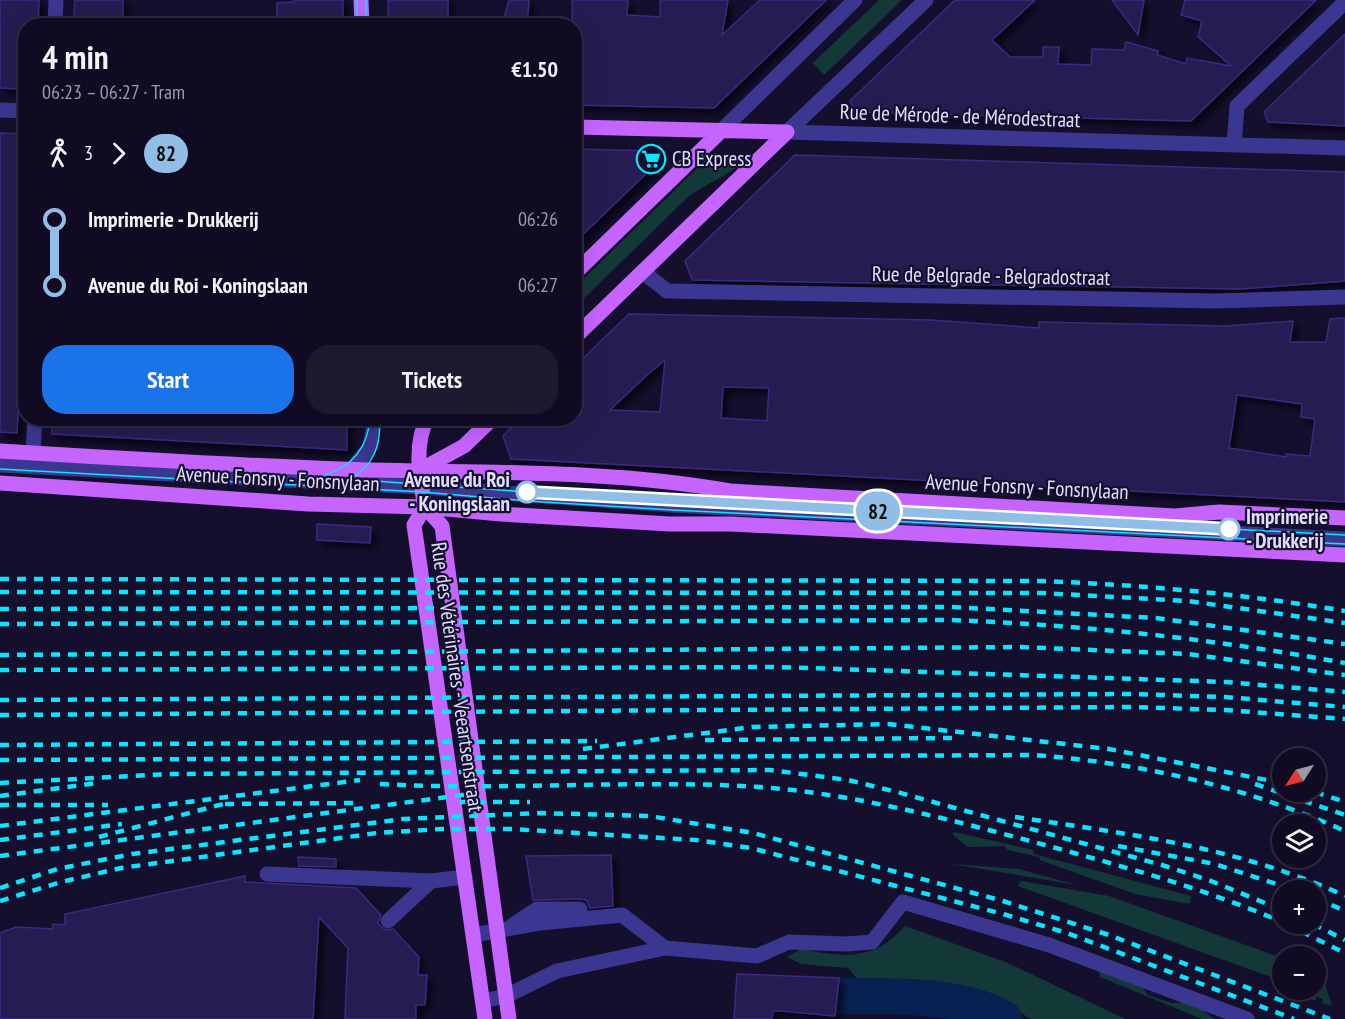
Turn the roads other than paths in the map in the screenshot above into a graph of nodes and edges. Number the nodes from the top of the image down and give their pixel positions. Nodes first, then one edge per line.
1 (56, 0) edge
2 (361, 0) edge
3 (855, 0) edge
4 (926, 0) edge
5 (1345, 2) edge
6 (55, 18) edge
7 (362, 18) edge
8 (0, 110) edge
9 (18, 111) edge
10 (582, 127) edge
11 (721, 131) junction
12 (787, 132) junction
13 (1234, 145) junction
14 (1345, 148) edge
15 (582, 266) edge
16 (643, 272) junction
17 (1345, 297) edge
18 (582, 330) edge
19 (35, 426) edge
20 (375, 426) edge
21 (425, 426) edge
22 (485, 426) edge
23 (0, 451) edge
24 (33, 453) junction
25 (0, 465) edge
26 (352, 469) junction
27 (419, 470) junction
28 (0, 483) edge
29 (379, 485) junction
30 (422, 487) junction
31 (425, 507) junction
32 (1345, 518) edge
33 (1345, 539) edge
34 (1345, 555) edge
35 (267, 874) dead end
36 (465, 877) junction
37 (431, 881) junction
38 (580, 909) dead end
39 (388, 921) dead end
40 (502, 929) junction
41 (473, 935) junction
42 (665, 948) junction
43 (506, 996) junction
44 (483, 1001) junction
45 (485, 1019) edge
46 (509, 1019) edge
47 (1247, 1019) edge

1 - 6 street
2 - 7 main road
3 - 11 street
4 - 12 street
5 - 13 street
8 - 9 street
10 - 11 main road, Rue de Mérode - de Mérodestraat
11 - 12 main road, Rue de Mérode - de Mérodestraat
11 - 15 main road
12 - 13 street, Rue de Mérode - de Mérodestraat
12 - 16 main road
13 - 14 street, Rue de Mérode - de Mérodestraat
16 - 17 street, Rue de Belgrade - Belgradostraat
16 - 18 main road
19 - 24 street
20 - 26 street
21 - 27 main road
22 - 27 main road
23 - 24 main road, Avenue Fonsny - Fonsnylaan
24 - 26 main road, Avenue Fonsny - Fonsnylaan
25 - 29 street, Avenue Fonsny - Fonsnylaan
26 - 27 main road, Avenue Fonsny - Fonsnylaan
27 - 29 street, Avenue Fonsny - Fonsnylaan
27 - 30 main road
27 - 32 main road, Avenue Fonsny - Fonsnylaan
28 - 31 main road, Avenue Fonsny - Fonsnylaan
29 - 30 street, Avenue Fonsny - Fonsnylaan
30 - 31 main road
30 - 33 street, Avenue Fonsny - Fonsnylaan
31 - 34 main road, Avenue Fonsny - Fonsnylaan
31 - 36 main road, Rue des Vétérinaires - Veeartsenstraat
31 - 40 main road, Rue des Vétérinaires - Veeartsenstraat
35 - 37 street
36 - 37 street
36 - 41 main road, Rue des Vétérinaires - Veeartsenstraat
37 - 39 street
38 - 40 street
40 - 41 street
40 - 42 street
40 - 43 main road, Rue des Vétérinaires - Veeartsenstraat
41 - 44 main road, Rue des Vétérinaires - Veeartsenstraat
42 - 43 street
42 - 47 street
43 - 44 street
43 - 46 main road, Rue des Vétérinaires - Veeartsenstraat
44 - 45 main road, Rue des Vétérinaires - Veeartsenstraat

